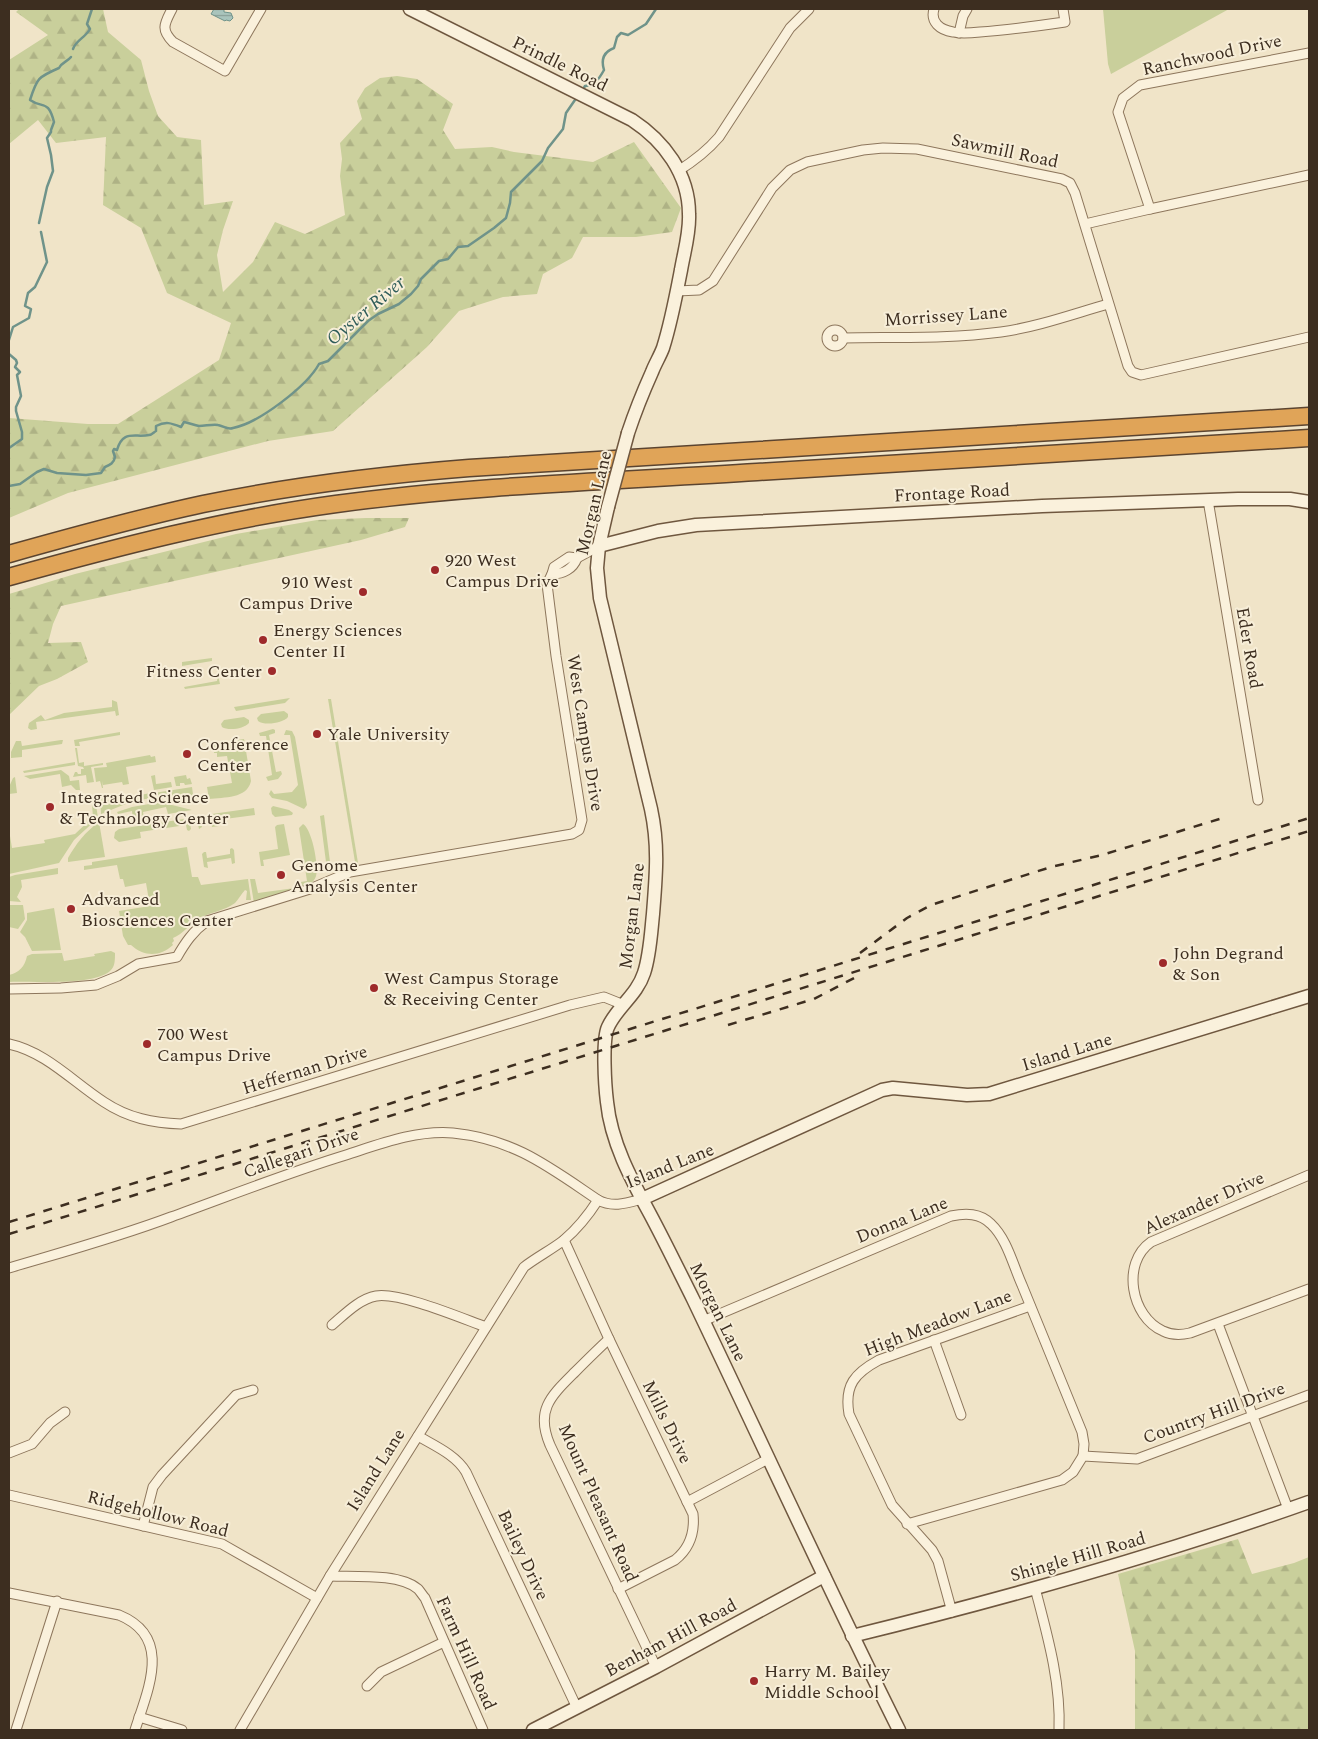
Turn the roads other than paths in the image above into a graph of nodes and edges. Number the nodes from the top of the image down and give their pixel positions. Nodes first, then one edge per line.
1 (172, 9) edge
2 (261, 9) edge
3 (410, 9) edge
4 (809, 9) edge
5 (934, 9) edge
6 (967, 9) edge
7 (1063, 9) edge
8 (959, 33) junction
9 (1309, 53) edge
10 (678, 171) junction
11 (1309, 175) edge
12 (1150, 209) junction
13 (1085, 224) junction
14 (677, 291) junction
15 (1108, 304) junction
16 (1309, 337) edge
17 (843, 338) dead end
18 (1309, 416) edge
19 (1309, 438) edge
20 (1208, 500) junction
21 (1309, 502) edge
22 (599, 546) junction
23 (9, 554) edge
24 (9, 577) edge
25 (1258, 800) dead end
26 (9, 988) edge
27 (1309, 996) edge
28 (624, 1005) junction
29 (9, 1044) edge
30 (1309, 1175) edge
31 (642, 1199) junction
32 (598, 1200) junction
33 (564, 1240) junction
34 (9, 1268) edge
35 (1309, 1290) edge
36 (1030, 1306) junction
37 (703, 1321) junction
38 (1218, 1324) junction
39 (332, 1326) dead end
40 (486, 1327) junction
41 (609, 1339) junction
42 (934, 1340) junction
43 (254, 1390) dead end
44 (1309, 1395) edge
45 (65, 1412) dead end
46 (962, 1415) dead end
47 (1252, 1415) junction
48 (418, 1436) junction
49 (9, 1453) edge
50 (1083, 1456) junction
51 (768, 1458) junction
52 (9, 1495) edge
53 (687, 1502) junction
54 (1309, 1502) edge
55 (1288, 1509) junction
56 (907, 1524) junction
57 (143, 1526) junction
58 (330, 1576) junction
59 (824, 1576) junction
60 (1035, 1588) junction
61 (618, 1589) junction
62 (9, 1592) edge
63 (317, 1598) junction
64 (57, 1601) junction
65 (952, 1612) junction
66 (852, 1636) junction
67 (444, 1642) junction
68 (656, 1667) junction
69 (367, 1686) dead end
70 (577, 1708) junction
71 (139, 1717) junction
72 (16, 1730) edge
73 (135, 1730) edge
74 (182, 1730) edge
75 (240, 1730) edge
76 (483, 1730) edge
77 (533, 1730) edge
78 (899, 1730) edge
79 (1059, 1730) edge

1 - 2 street
3 - 10 street, Prindle Road
4 - 10 street
5 - 8 street
6 - 8 street
7 - 8 street
9 - 12 street, Ranchwood Drive
10 - 14 street, Morgan Lane
11 - 12 street
12 - 13 street
13 - 14 street, Sawmill Road
13 - 15 street, Sawmill Road
14 - 22 street, Morgan Lane, bridge
15 - 16 street, Sawmill Road
15 - 17 street, Morrissey Lane
18 - 23 highway
19 - 24 highway
20 - 21 street, Frontage Road
20 - 22 street, Frontage Road
20 - 25 street, Eder Road
22 - 26 street, West Campus Drive
22 - 28 street, Morgan Lane
27 - 31 street, Island Lane
28 - 29 street, Heffernan Drive
28 - 31 street, Morgan Lane
30 - 38 street, Alexander Drive
31 - 32 street, Island Lane
31 - 37 street, Morgan Lane
32 - 33 street, Island Lane
32 - 34 street, Callegari Drive
33 - 40 street, Island Lane
33 - 41 street, Mills Drive
35 - 38 street, Alexander Drive
36 - 37 street, Donna Lane
36 - 42 street, High Meadow Lane
36 - 50 street, Donna Lane
37 - 51 street, Morgan Lane
38 - 47 street
39 - 40 street
40 - 48 street, Island Lane
41 - 53 street, Mills Drive
41 - 61 street, Mount Pleasant Road
42 - 46 street
42 - 56 street, High Meadow Lane
43 - 57 street
44 - 47 street, Country Hill Drive
45 - 49 street
47 - 50 street, Country Hill Drive
47 - 55 street
48 - 58 street, Island Lane
48 - 70 street, Bailey Drive
50 - 56 street
51 - 53 street
51 - 59 street, Morgan Lane
52 - 57 street, Ridgehollow Road
53 - 61 street, Mills Drive
54 - 55 street, Shingle Hill Road
55 - 60 street, Shingle Hill Road
56 - 65 street, High Meadow Lane
57 - 63 street, Ridgehollow Road
58 - 63 street, Island Lane
58 - 67 street, Farm Hill Road
59 - 66 street, Morgan Lane
59 - 68 street, Benham Hill Road
60 - 65 street, Shingle Hill Road
60 - 79 street
61 - 68 street, Mount Pleasant Road
62 - 64 street
63 - 75 street, Island Lane
64 - 71 street
64 - 72 street
65 - 66 street, Shingle Hill Road
66 - 78 street, Morgan Lane
67 - 69 street
67 - 76 street, Farm Hill Road
68 - 70 street, Benham Hill Road
70 - 77 street, Benham Hill Road
71 - 73 street
71 - 74 street

